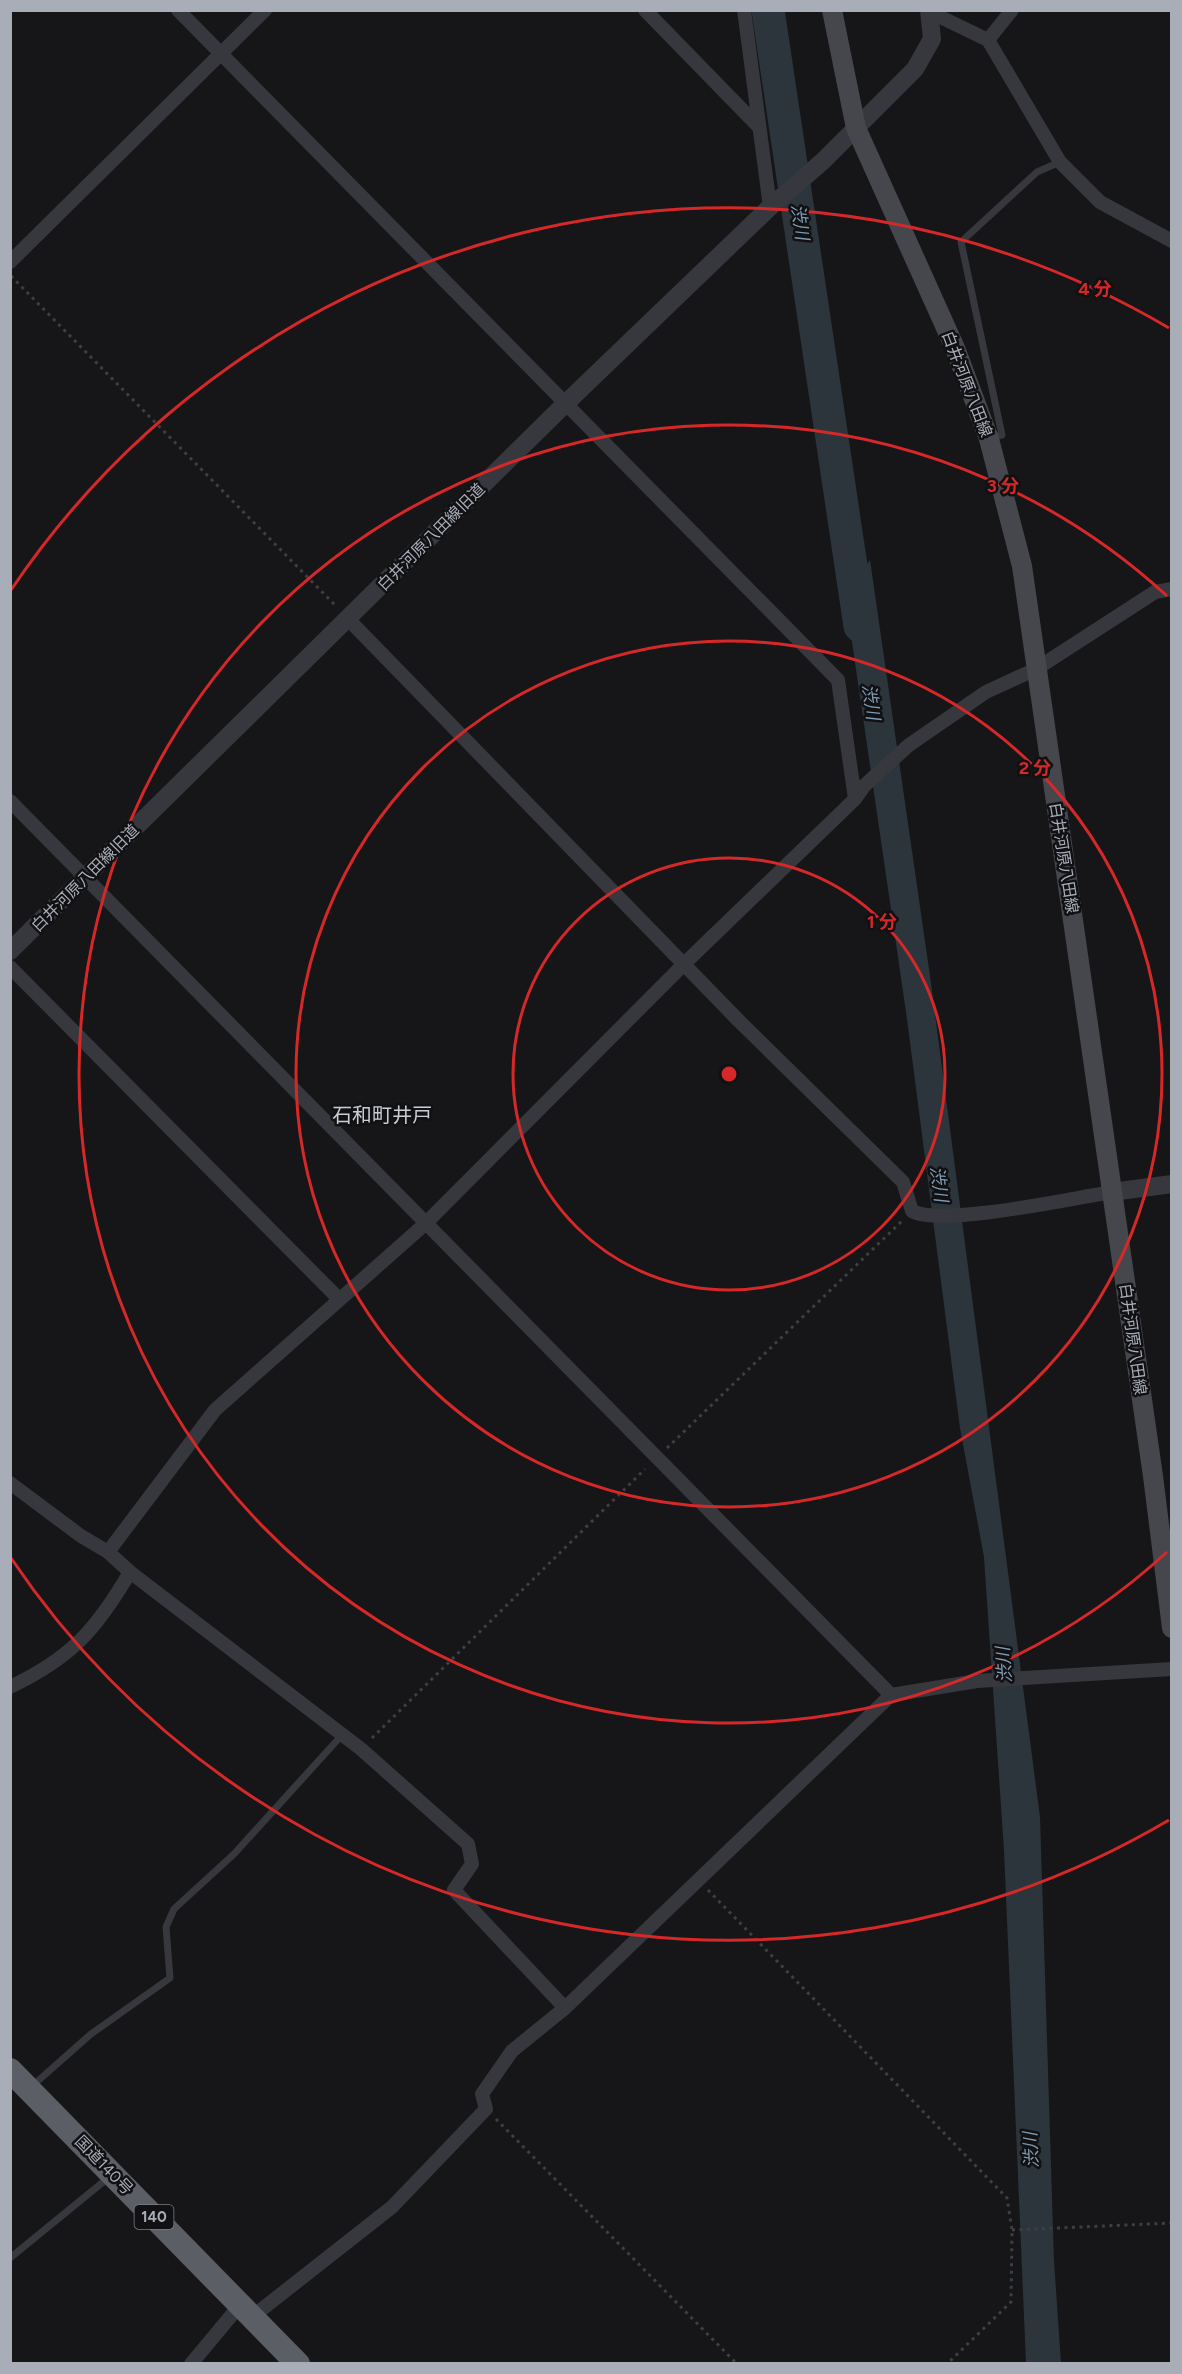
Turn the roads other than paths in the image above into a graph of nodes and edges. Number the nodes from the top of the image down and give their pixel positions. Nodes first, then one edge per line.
1 (178, 10) edge
2 (265, 10) edge
3 (645, 10) edge
4 (744, 10) edge
5 (832, 10) edge
6 (1012, 10) edge
7 (929, 11) edge
8 (988, 40) junction
9 (221, 54) junction
10 (758, 126) junction
11 (856, 128) junction
12 (1060, 162) junction
13 (774, 203) junction
14 (1172, 241) edge
15 (10, 262) edge
16 (565, 404) junction
17 (989, 439) junction
18 (1172, 589) edge
19 (348, 619) junction
20 (1036, 669) junction
21 (855, 799) junction
22 (10, 801) edge
23 (86, 877) junction
24 (10, 951) edge
25 (685, 963) junction
26 (10, 967) edge
27 (1172, 1184) edge
28 (1112, 1192) junction
29 (425, 1224) junction
30 (339, 1299) junction
31 (10, 1483) edge
32 (108, 1552) junction
33 (130, 1572) junction
34 (1172, 1628) edge
35 (1172, 1669) edge
36 (10, 1687) edge
37 (891, 1695) junction
38 (342, 1734) junction
39 (565, 2008) junction
40 (10, 2070) edge
41 (29, 2089) junction
42 (113, 2174) junction
43 (10, 2259) edge
44 (246, 2311) junction
45 (191, 2364) edge
46 (298, 2364) edge

1 - 9 street
2 - 9 street
3 - 10 street
4 - 10 street
5 - 11 main road, 白井河原八田線
6 - 8 street
7 - 8 street
7 - 11 street, 白井河原八田線旧道
8 - 12 street
9 - 15 street
9 - 16 street
10 - 13 street
11 - 13 street, 白井河原八田線旧道
11 - 17 main road, 白井河原八田線
12 - 14 street
12 - 17 lane
13 - 16 street, 白井河原八田線旧道
16 - 19 street, 白井河原八田線旧道
16 - 21 street
17 - 20 main road, 白井河原八田線
18 - 20 street
19 - 23 street, 白井河原八田線旧道
19 - 25 street
20 - 21 street
20 - 28 main road, 白井河原八田線
21 - 25 street
22 - 23 street
23 - 24 street, 白井河原八田線旧道
23 - 29 street
25 - 28 street
25 - 29 street
26 - 30 street
27 - 28 street
28 - 34 main road, 白井河原八田線
29 - 30 street
29 - 37 street
30 - 32 street
31 - 32 street
32 - 33 street
33 - 36 street
33 - 38 street
35 - 37 street
37 - 39 street
38 - 39 street
38 - 41 lane
39 - 44 street
40 - 41 highway, 国道140号 / 140
41 - 42 highway, 国道140号 / 140
42 - 43 lane
42 - 44 highway, 国道140号 / 140
44 - 45 street
44 - 46 highway, 国道140号 / 140

